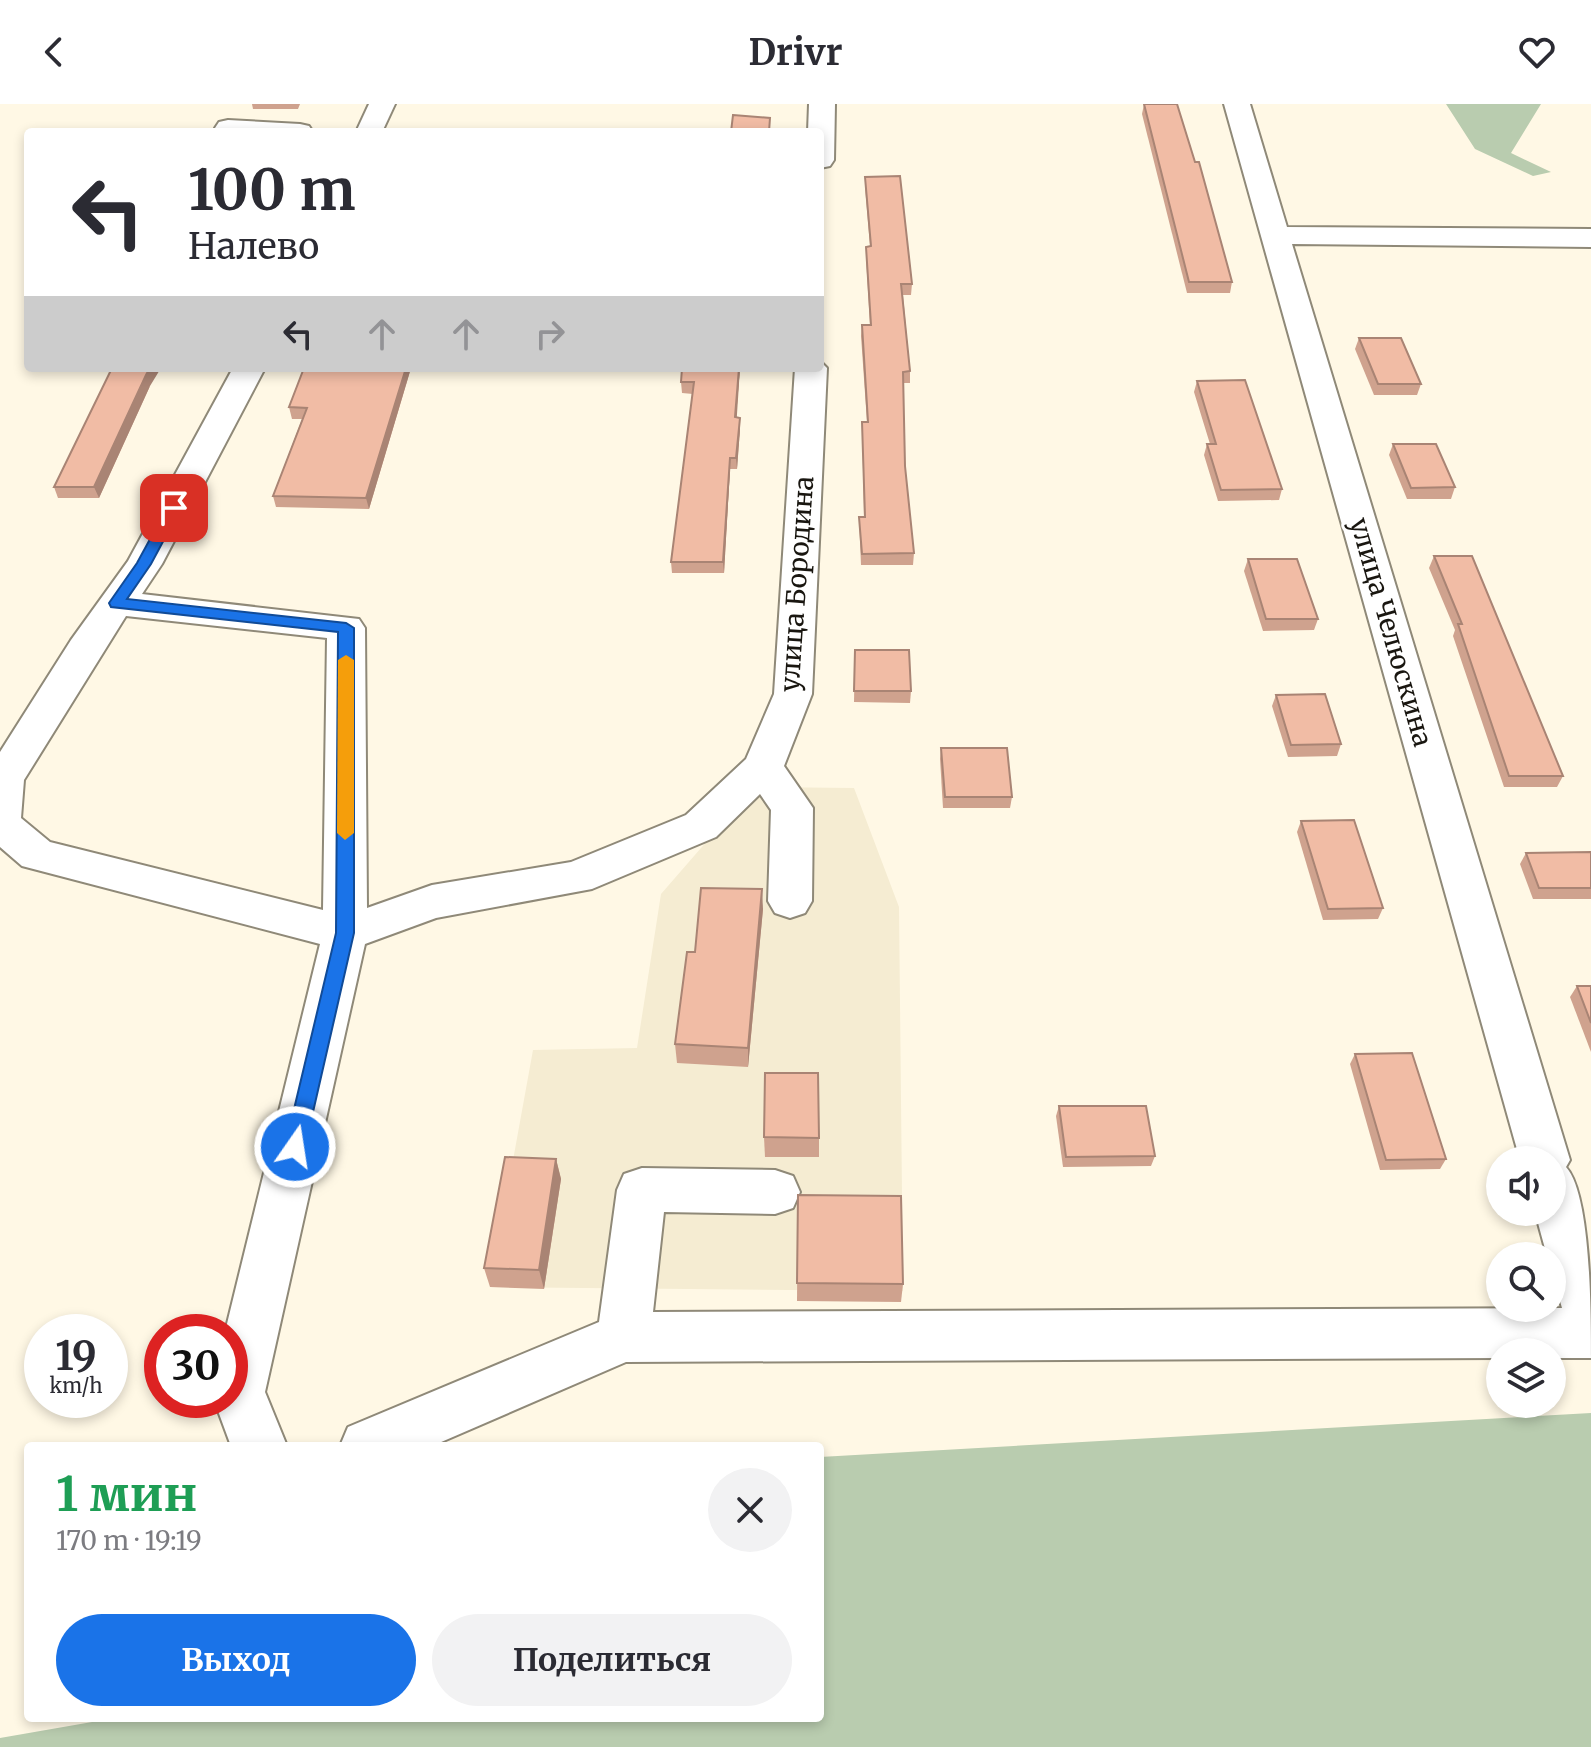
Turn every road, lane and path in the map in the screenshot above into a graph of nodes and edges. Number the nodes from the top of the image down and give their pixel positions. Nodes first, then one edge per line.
1 (382, 104) edge
2 (822, 104) edge
3 (1237, 104) edge
4 (371, 128) edge
5 (821, 128) edge
6 (1275, 235) junction
7 (1591, 238) edge
8 (247, 372) edge
9 (811, 372) edge
10 (116, 603) junction
11 (763, 767) junction
12 (0, 822) edge
13 (19, 855) edge
14 (790, 901) dead end
15 (345, 933) junction
16 (1541, 1146) edge
17 (775, 1192) dead end
18 (1564, 1226) edge
19 (1591, 1318) edge
20 (1591, 1333) edge
21 (624, 1337) junction
22 (257, 1442) edge
23 (377, 1442) edge

1 - 4 street
2 - 5 street
3 - 6 street, улица Челюскина
6 - 7 street
6 - 16 street, улица Челюскина
8 - 10 street
9 - 11 street, улица Бородина
10 - 12 street
10 - 15 street
11 - 14 street
11 - 15 street, улица Бородина
12 - 13 street
13 - 15 street
15 - 22 street
17 - 21 street
18 - 19 street
20 - 21 street
21 - 23 street

